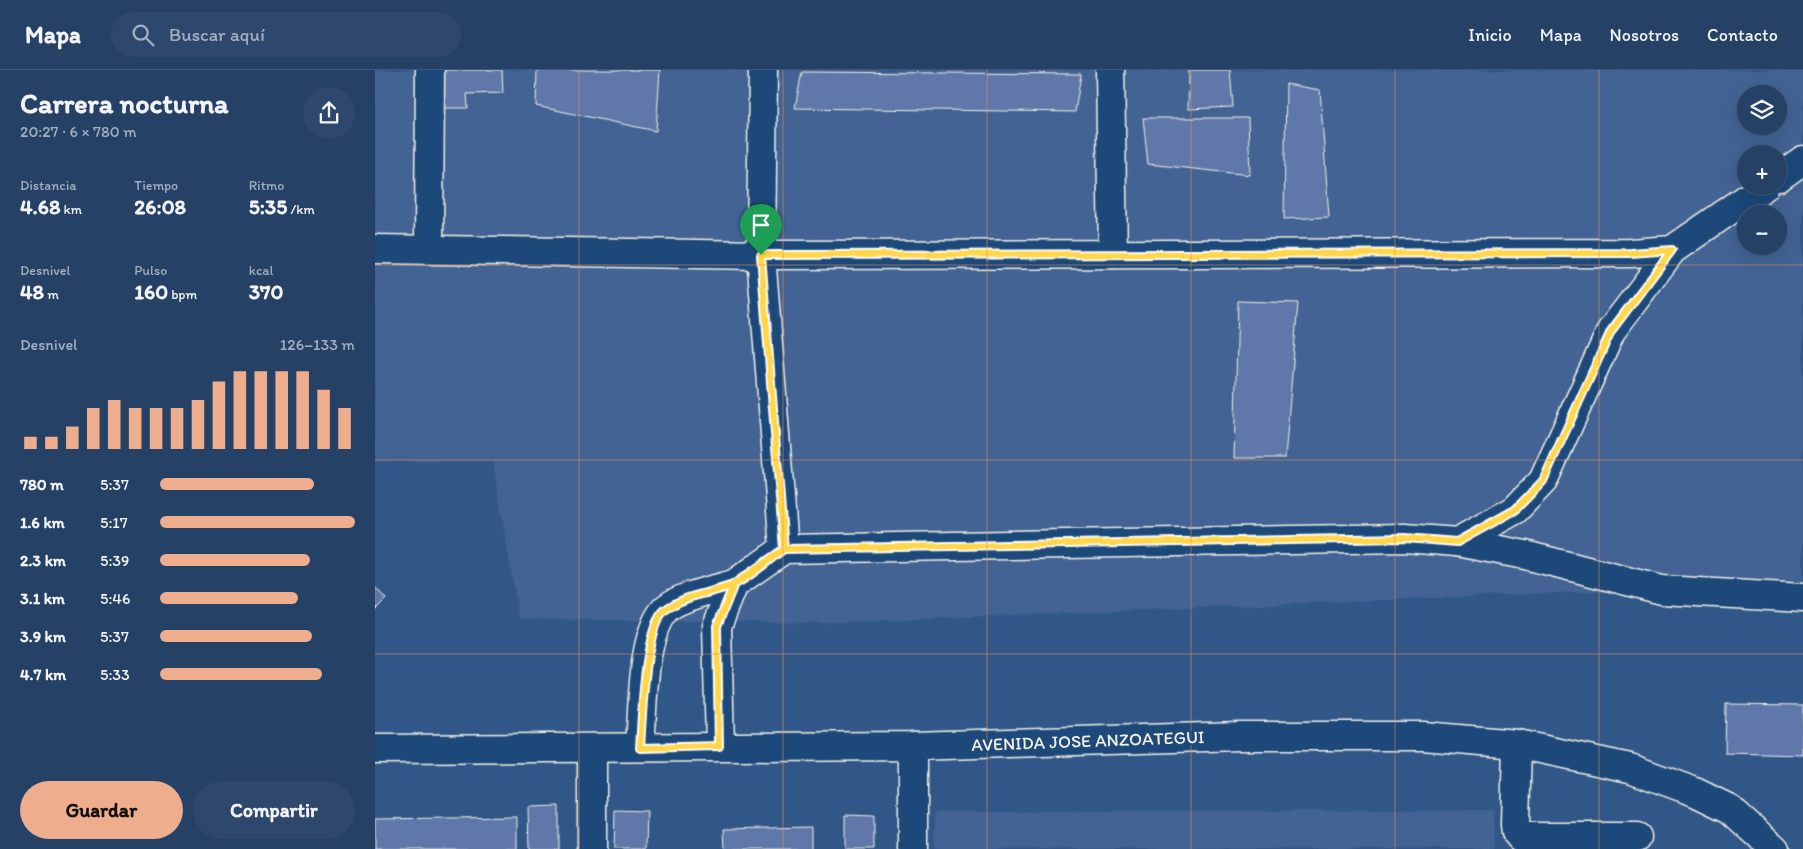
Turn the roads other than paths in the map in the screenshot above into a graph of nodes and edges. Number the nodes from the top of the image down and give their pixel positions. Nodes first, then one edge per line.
1 (429, 70) edge
2 (763, 70) edge
3 (1110, 70) edge
4 (1803, 160) edge
5 (1787, 171) edge
6 (1752, 195) edge
7 (429, 248) junction
8 (375, 249) edge
9 (1672, 250) junction
10 (1113, 254) junction
11 (761, 255) junction
12 (1457, 542) junction
13 (784, 549) junction
14 (734, 584) junction
15 (1803, 598) edge
16 (1517, 744) junction
17 (719, 746) junction
18 (913, 746) junction
19 (592, 748) junction
20 (640, 748) junction
21 (375, 749) edge
22 (1637, 837) dead end
23 (591, 849) edge
24 (913, 849) edge
25 (1775, 849) edge

1 - 7 street
2 - 11 street
3 - 10 street
4 - 5 street
6 - 9 street
7 - 8 street
7 - 11 street
9 - 10 street
9 - 12 street
10 - 11 street
11 - 13 street
12 - 13 street
12 - 15 street
13 - 14 street
14 - 17 street
14 - 20 street
16 - 18 street, AVENIDA JOSE ANZOATEGUI
16 - 22 street
16 - 25 street, AVENIDA JOSE ANZOATEGUI
17 - 18 street, AVENIDA JOSE ANZOATEGUI
17 - 20 street, AVENIDA JOSE ANZOATEGUI
18 - 24 street
19 - 20 street, AVENIDA JOSE ANZOATEGUI
19 - 21 street, AVENIDA JOSE ANZOATEGUI
19 - 23 street

